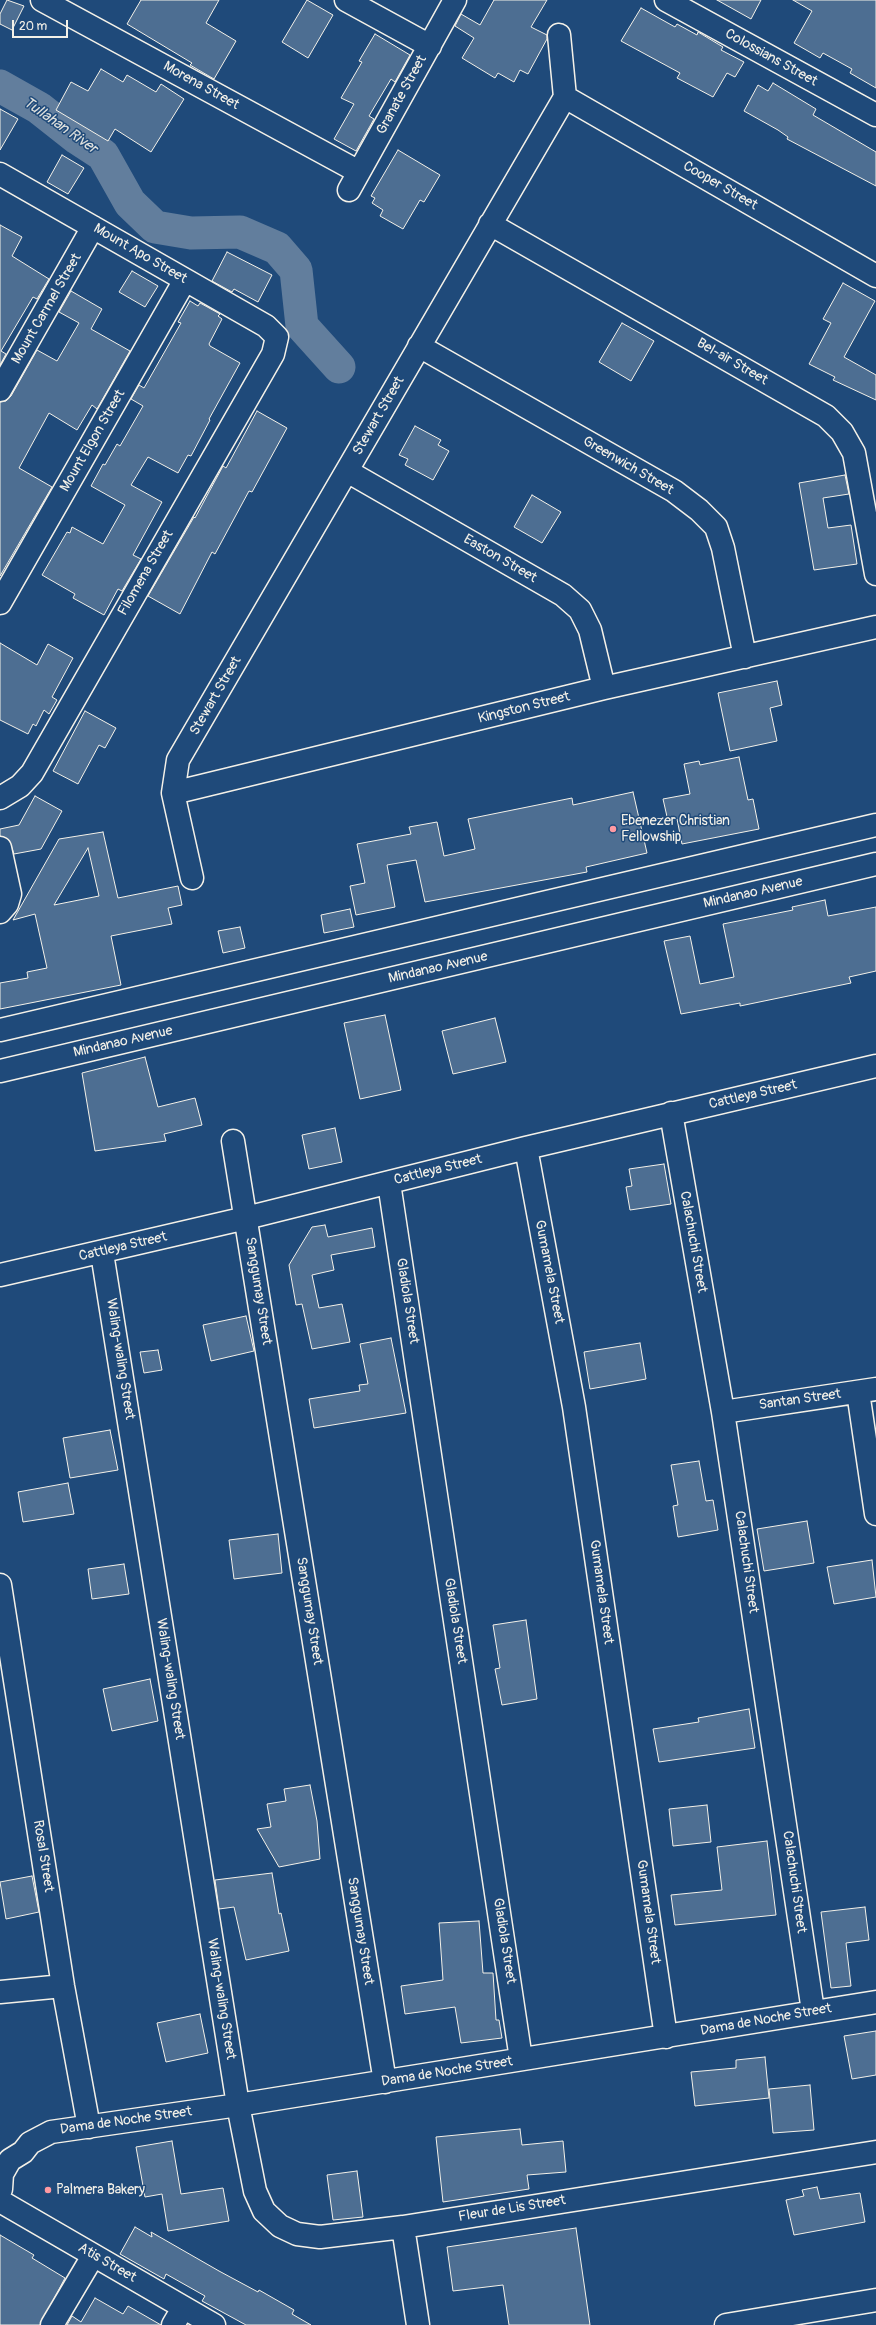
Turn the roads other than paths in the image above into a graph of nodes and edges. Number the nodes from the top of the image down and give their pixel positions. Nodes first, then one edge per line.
1 (42, 0) edge
2 (346, 0) edge
3 (456, 0) edge
4 (666, 0) edge
5 (559, 35) dead end
6 (430, 46) junction
7 (565, 96) junction
8 (876, 115) edge
9 (1, 177) edge
10 (354, 181) joint
11 (490, 224) junction
12 (93, 227) junction
13 (876, 276) edge
14 (185, 280) junction
15 (277, 337) joint
16 (419, 346) junction
17 (0, 390) edge
18 (347, 470) junction
19 (876, 574) edge
20 (0, 602) edge
21 (876, 627) edge
22 (745, 657) junction
23 (604, 688) junction
24 (173, 793) junction
25 (0, 798) edge
26 (876, 825) edge
27 (0, 848) edge
28 (876, 864) edge
29 (192, 878) dead end
30 (0, 912) edge
31 (0, 1030) edge
32 (876, 1066) edge
33 (0, 1071) edge
34 (671, 1113) junction
35 (233, 1141) dead end
36 (526, 1148) junction
37 (390, 1183) junction
38 (246, 1218) junction
39 (102, 1253) junction
40 (0, 1275) edge
41 (867, 1390) edge
42 (723, 1412) junction
43 (876, 1514) edge
44 (0, 1585) edge
45 (64, 1986) junction
46 (0, 1992) edge
47 (876, 2002) edge
48 (813, 2011) junction
49 (666, 2037) junction
50 (521, 2060) junction
51 (385, 2082) junction
52 (238, 2105) junction
53 (88, 2127) junction
54 (876, 2152) edge
55 (0, 2193) edge
56 (403, 2227) junction
57 (93, 2256) junction
58 (876, 2300) edge
59 (178, 2316) edge
60 (52, 2325) edge
61 (214, 2325) edge
62 (418, 2325) edge
63 (726, 2325) edge

1 - 10 street, Morena Street
2 - 6 street
3 - 6 street, Granate Street
4 - 8 street, Colossians Street
5 - 7 street
6 - 10 street, Granate Street
7 - 11 street, Stewart Street
7 - 13 street, Cooper Street
9 - 12 street, Mount Apo Street
11 - 16 street, Stewart Street
11 - 19 street, Bel-air Street
12 - 14 street, Mount Apo Street
12 - 17 street, Mount Carmel Street
14 - 15 street, Mount Apo Street
14 - 20 street, Mount Elgon Street
15 - 25 street, Filomena Street
16 - 18 street, Stewart Street
16 - 22 street, Greenwich Street
18 - 23 street, Easton Street
18 - 24 street, Stewart Street
21 - 22 street, Kingston Street
22 - 23 street, Kingston Street
23 - 24 street, Kingston Street
24 - 29 street
26 - 31 street
27 - 30 street
28 - 33 street, Mindanao Avenue
32 - 34 street, Cattleya Street
34 - 36 street, Cattleya Street
34 - 42 street, Calachuchi Street
35 - 38 street, Sanggumay Street
36 - 37 street, Cattleya Street
36 - 49 street, Gumamela Street
37 - 38 street, Cattleya Street
37 - 50 street, Gladiola Street
38 - 39 street, Cattleya Street
38 - 51 street, Sanggumay Street
39 - 40 street, Cattleya Street
39 - 52 street, Waling-waling Street
41 - 42 street, Santan Street
41 - 43 street
42 - 48 street, Calachuchi Street
44 - 45 street, Rosal Street
45 - 46 street
45 - 53 street, Rosal Street
47 - 48 street, Dama de Noche Street
48 - 49 street, Dama de Noche Street
49 - 50 street, Dama de Noche Street
50 - 51 street, Dama de Noche Street
51 - 52 street, Dama de Noche Street
52 - 53 street, Dama de Noche Street
52 - 56 street, Fleur de Lis Street
53 - 55 street, Dama de Noche Street
54 - 56 street, Fleur de Lis Street
55 - 57 street, Atis Street
56 - 62 street
57 - 59 street, Atis Street
57 - 60 street
58 - 63 street
59 - 61 street, Atis Street

